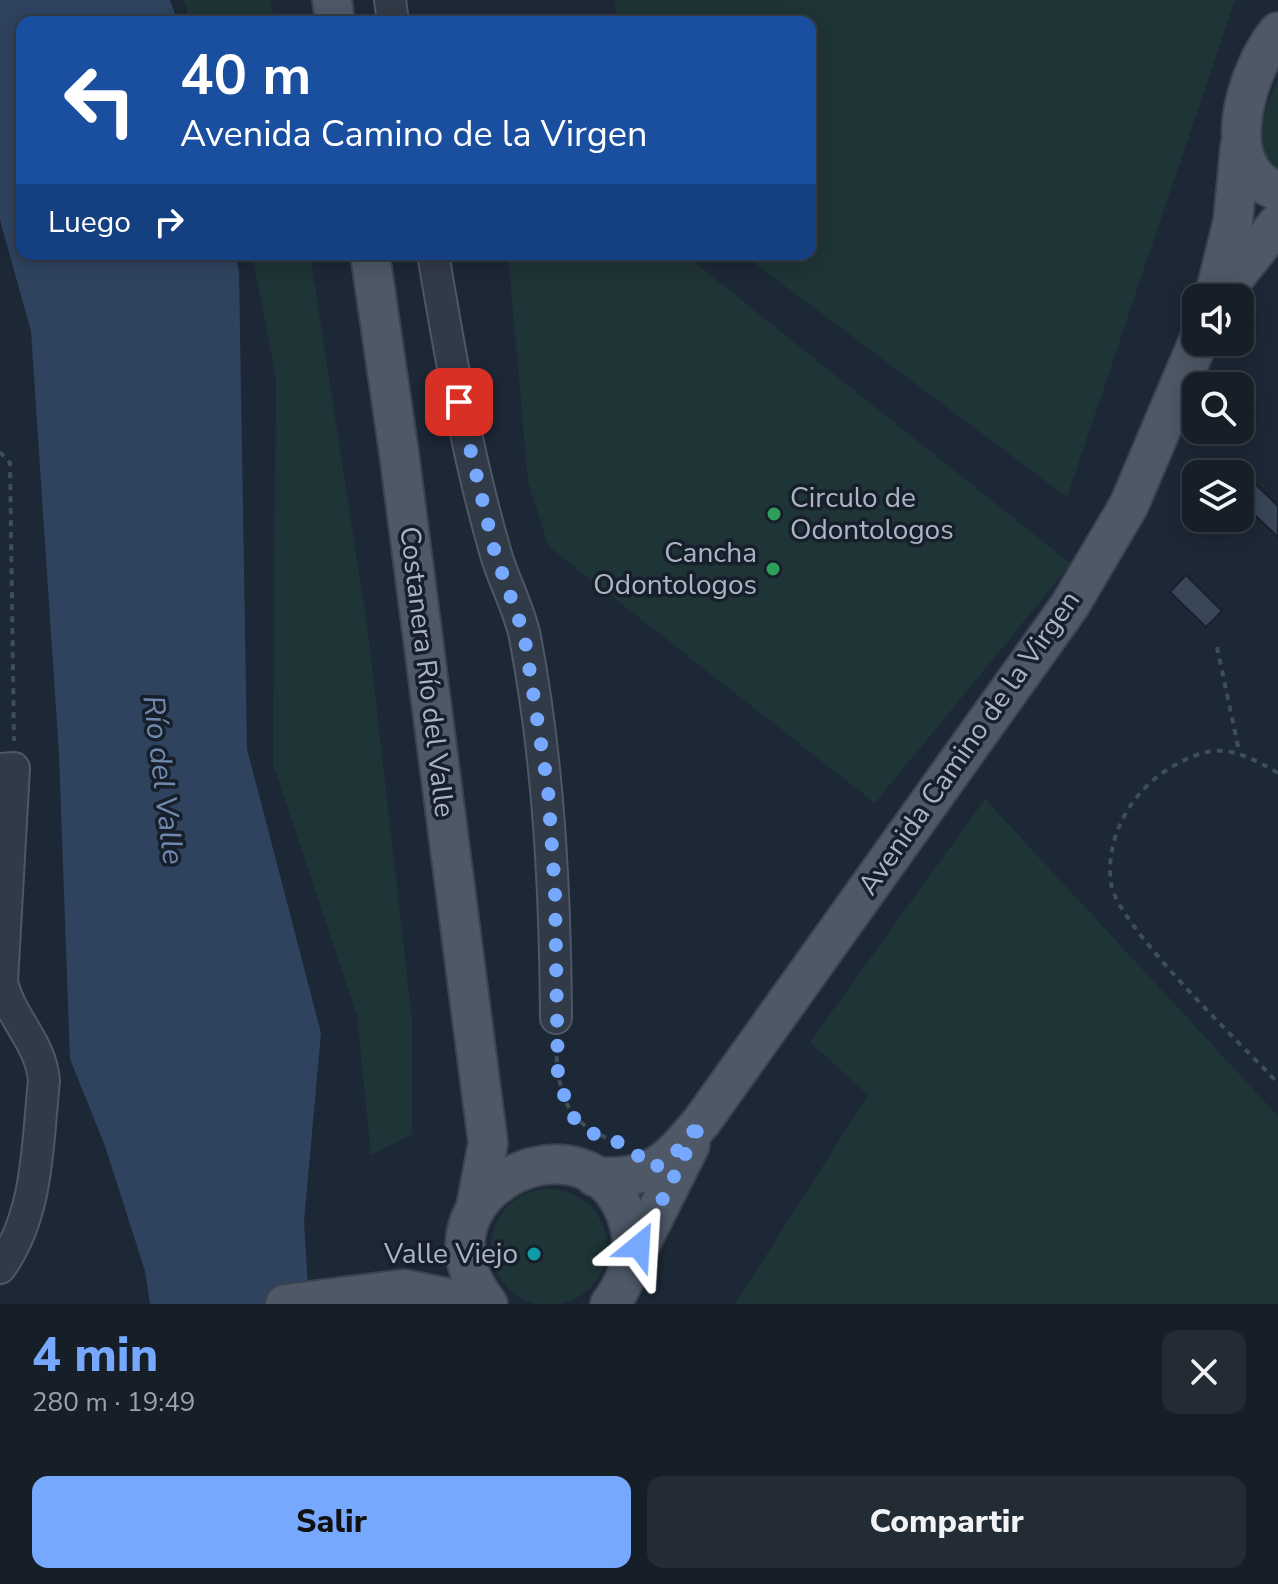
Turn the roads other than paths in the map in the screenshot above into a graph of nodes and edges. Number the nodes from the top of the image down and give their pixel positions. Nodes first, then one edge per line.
1 (1277, 32) edge
2 (1240, 144) junction
3 (1278, 191) edge
4 (1278, 223) edge
5 (371, 260) edge
6 (434, 260) edge
7 (1219, 284) edge
8 (1228, 284) edge
9 (1192, 356) edge
10 (7, 769) edge
11 (556, 1018) road end
12 (480, 1092) junction
13 (702, 1121) junction
14 (556, 1163) junction
15 (595, 1177) junction
16 (472, 1220) junction
17 (632, 1261) junction
18 (0, 1268) edge
19 (404, 1289) junction
20 (285, 1304) edge
21 (478, 1304) edge
22 (488, 1304) edge
23 (610, 1304) edge

1 - 2 main road
2 - 3 main road
2 - 7 main road
4 - 8 main road
5 - 12 main road, Costanera Río del Valle
6 - 11 street
9 - 13 main road, Avenida Camino de la Virgen
10 - 18 street
12 - 14 main road, Costanera Río del Valle
12 - 16 main road, Costanera Río del Valle
13 - 15 main road, Avenida Camino de la Virgen
13 - 17 main road, Avenida Camino de la Virgen
14 - 15 main road, Costanera Río del Valle
14 - 16 main road
15 - 17 main road
16 - 19 main road
16 - 22 main road, Costanera Río del Valle
17 - 23 main road, Avenida Camino de la Virgen
19 - 20 main road
19 - 21 main road

